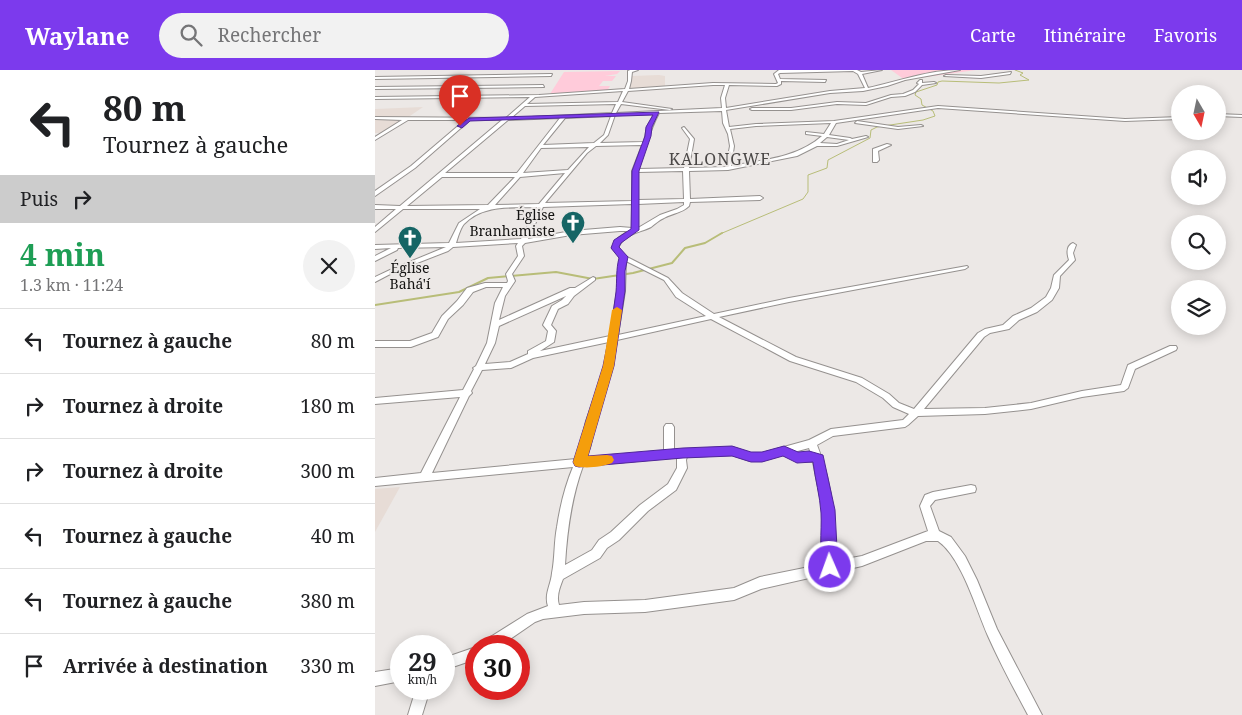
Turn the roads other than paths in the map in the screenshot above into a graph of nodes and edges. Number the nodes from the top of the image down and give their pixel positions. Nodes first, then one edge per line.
1 (636, 70) edge
2 (854, 70) edge
3 (880, 70) edge
4 (960, 70) edge
5 (990, 70) edge
6 (781, 71) edge
7 (860, 73) junction
8 (1011, 73) dead end
9 (551, 75) dead end
10 (939, 76) junction
11 (991, 76) junction
12 (894, 77) dead end
13 (928, 77) junction
14 (375, 78) edge
15 (908, 78) junction
16 (779, 80) junction
17 (900, 80) junction
18 (825, 81) dead end
19 (894, 83) junction
20 (920, 83) junction
21 (934, 83) dead end
22 (727, 84) junction
23 (543, 86) dead end
24 (375, 88) edge
25 (867, 89) junction
26 (626, 90) junction
27 (534, 96) junction
28 (375, 98) edge
29 (618, 103) junction
30 (525, 105) junction
31 (741, 107) junction
32 (725, 110) junction
33 (682, 112) junction
34 (657, 113) junction
35 (613, 115) junction
36 (1226, 115) edge
37 (564, 116) junction
38 (1242, 116) edge
39 (375, 118) edge
40 (1171, 118) edge
41 (406, 119) junction
42 (469, 119) junction
43 (508, 119) junction
44 (842, 120) junction
45 (834, 122) junction
46 (921, 126) dead end
47 (684, 128) dead end
48 (727, 128) junction
49 (808, 133) dead end
50 (824, 136) junction
51 (866, 137) dead end
52 (375, 139) edge
53 (858, 140) junction
54 (644, 143) junction
55 (814, 144) junction
56 (889, 145) dead end
57 (541, 147) junction
58 (590, 147) junction
59 (875, 161) dead end
60 (728, 168) junction
61 (686, 170) junction
62 (567, 171) junction
63 (635, 171) junction
64 (440, 175) junction
65 (520, 175) junction
66 (375, 194) edge
67 (759, 198) dead end
68 (688, 200) junction
69 (634, 202) junction
70 (375, 207) edge
71 (403, 207) junction
72 (541, 207) junction
73 (489, 208) junction
74 (375, 230) edge
75 (635, 230) junction
76 (524, 240) junction
77 (453, 244) junction
78 (1073, 245) dead end
79 (375, 246) edge
80 (402, 246) junction
81 (623, 257) junction
82 (375, 259) edge
83 (965, 267) dead end
84 (593, 279) dead end
85 (375, 280) edge
86 (507, 285) junction
87 (580, 288) junction
88 (713, 317) junction
89 (496, 324) junction
90 (612, 340) junction
91 (375, 344) edge
92 (1173, 348) dead end
93 (504, 367) junction
94 (477, 368) junction
95 (468, 392) junction
96 (375, 401) edge
97 (916, 413) junction
98 (669, 428) dead end
99 (812, 443) junction
100 (784, 451) junction
101 (683, 453) junction
102 (669, 454) junction
103 (818, 459) junction
104 (579, 462) junction
105 (425, 476) junction
106 (375, 482) edge
107 (971, 490) dead end
108 (935, 535) junction
109 (830, 567) junction
110 (558, 575) junction
111 (555, 610) junction
112 (506, 635) edge
113 (390, 677) edge
114 (375, 679) edge
115 (420, 700) edge
116 (415, 715) edge
117 (1035, 715) edge

1 - 26 street
2 - 6 street
2 - 7 street
3 - 7 street
4 - 10 street
4 - 15 street
5 - 11 street
6 - 16 street
7 - 25 street
8 - 11 street
9 - 14 street
10 - 11 street
10 - 13 street
12 - 17 street
13 - 15 street
13 - 20 street
15 - 17 street
16 - 18 street
16 - 22 street
17 - 19 street
19 - 20 street
19 - 25 street
20 - 21 street
20 - 31 street
22 - 26 street
22 - 32 street
23 - 24 street
25 - 31 street
26 - 27 street
26 - 29 street
27 - 28 street
27 - 30 street
29 - 30 street
29 - 33 street
29 - 35 street
30 - 43 street
31 - 32 street
32 - 33 street
32 - 48 street
33 - 34 street
34 - 35 street
34 - 54 street
35 - 37 street
35 - 58 street
36 - 38 street
37 - 43 street
37 - 57 street
39 - 41 street
40 - 44 street
41 - 42 street
41 - 52 street
42 - 43 street
42 - 66 street
43 - 64 street
44 - 45 street
44 - 46 street
45 - 48 street
45 - 50 street
47 - 61 street
48 - 60 street
49 - 50 street
50 - 53 street
50 - 55 street
51 - 53 street
53 - 55 street
54 - 58 street
54 - 63 street
55 - 60 street
56 - 59 street
57 - 58 street
57 - 65 street
58 - 62 street
60 - 61 street
61 - 63 street
61 - 68 street
62 - 65 street
62 - 72 street
63 - 69 street
64 - 65 street
64 - 71 street
65 - 73 street
67 - 68 street
68 - 69 street
68 - 75 street
69 - 72 street
69 - 75 street
70 - 71 street
71 - 73 street
71 - 74 street
72 - 73 street
72 - 76 street
73 - 77 street
75 - 76 street
75 - 81 street
76 - 77 street
76 - 86 street
77 - 80 street
77 - 85 street
78 - 97 street
79 - 80 street
80 - 82 street
81 - 88 street
81 - 90 street
83 - 88 street
84 - 87 street
86 - 89 street
86 - 91 street
87 - 89 street
87 - 93 street
88 - 90 street
88 - 97 street
89 - 94 street
90 - 93 street
90 - 104 street
92 - 97 street
93 - 94 street
94 - 95 street
95 - 96 street
95 - 105 street
97 - 99 street
98 - 102 street
99 - 100 street
99 - 103 street
100 - 101 street
100 - 103 street
101 - 102 street
101 - 110 street
102 - 104 street
103 - 109 street
104 - 105 street
104 - 110 street
105 - 106 street
107 - 108 street
108 - 109 street
108 - 117 street
109 - 111 street
110 - 111 street
111 - 112 street
113 - 114 street
115 - 116 street

